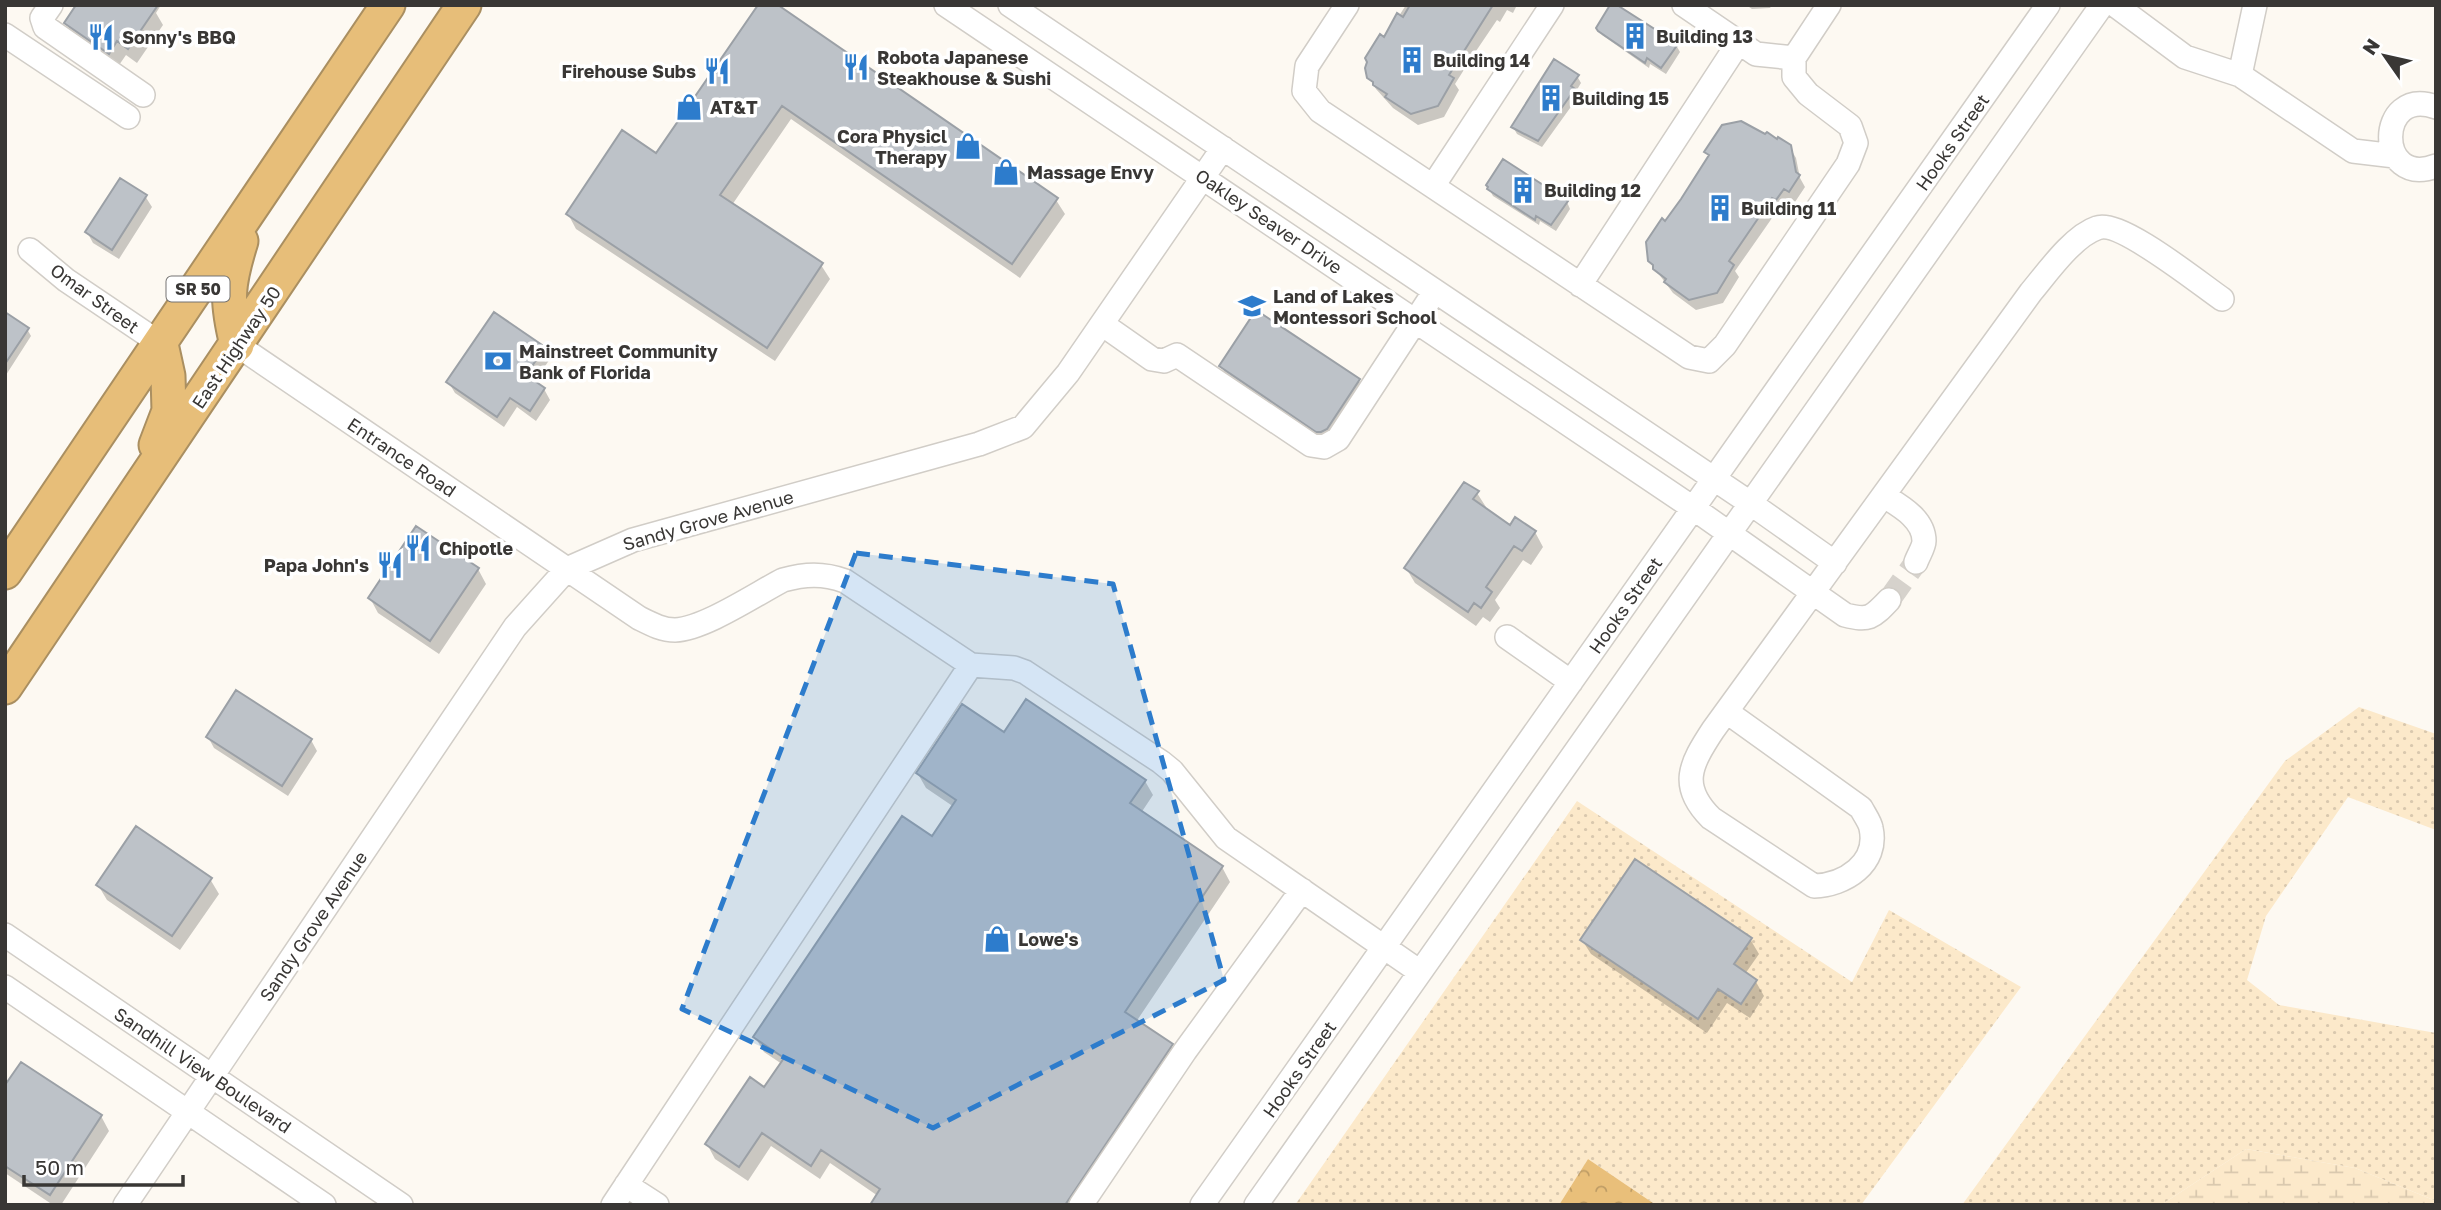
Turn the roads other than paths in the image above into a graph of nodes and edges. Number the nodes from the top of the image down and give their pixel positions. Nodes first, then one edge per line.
1 (51, 5) edge
2 (388, 5) edge
3 (464, 5) edge
4 (946, 5) edge
5 (1010, 5) edge
6 (1347, 5) edge
7 (1552, 5) edge
8 (1684, 5) edge
9 (1829, 5) edge
10 (2048, 5) edge
11 (2102, 5) edge
12 (2115, 5) edge
13 (2255, 5) edge
14 (5, 35) edge
15 (1740, 42) junction
16 (1794, 58) junction
17 (2240, 75) junction
18 (143, 95) dead end
19 (2436, 107) edge
20 (128, 117) dead end
21 (1223, 148) junction
22 (2395, 156) junction
23 (2436, 166) edge
24 (1203, 177) junction
25 (1433, 186) junction
26 (248, 215) junction
27 (30, 250) dead end
28 (1580, 285) junction
29 (1435, 291) junction
30 (2222, 299) dead end
31 (1415, 321) junction
32 (1102, 324) junction
33 (160, 344) junction
34 (237, 345) junction
35 (1714, 479) junction
36 (141, 487) junction
37 (1884, 496) junction
38 (1750, 503) junction
39 (1693, 508) junction
40 (1729, 534) junction
41 (1916, 562) tunnel mouth
42 (1835, 563) junction
43 (567, 569) junction
44 (5, 572) edge
45 (1813, 594) junction
46 (1889, 600) tunnel mouth
47 (1507, 637) dead end
48 (971, 665) junction
49 (1571, 682) junction
50 (5, 687) edge
51 (1727, 712) junction
52 (1302, 890) junction
53 (5, 935) edge
54 (1385, 948) junction
55 (1420, 972) junction
56 (5, 987) edge
57 (212, 1076) junction
58 (187, 1112) junction
59 (626, 1185) junction
60 (125, 1205) edge
61 (324, 1205) edge
62 (401, 1205) edge
63 (613, 1205) edge
64 (657, 1205) edge
65 (1081, 1205) edge
66 (1202, 1205) edge
67 (1256, 1205) edge

1 - 18 street
2 - 26 highway, SR 50
3 - 34 highway, East Highway 50
4 - 24 street, Oakley Seaver Drive
5 - 21 street, Oakley Seaver Drive
6 - 25 street
7 - 25 street
8 - 15 street
9 - 16 street
10 - 35 street, Hooks Street
11 - 38 street
12 - 17 street
13 - 17 street
14 - 20 street
15 - 16 street
15 - 28 street
16 - 28 street
17 - 22 street
19 - 22 street
21 - 24 street, Sandy Grove Avenue
21 - 29 street, Oakley Seaver Drive
22 - 23 street
24 - 31 street, Oakley Seaver Drive
24 - 32 street, Sandy Grove Avenue
25 - 28 street
26 - 33 highway, SR 50
26 - 34 highway
27 - 33 street, Omar Street
29 - 31 street
29 - 35 street, Oakley Seaver Drive
30 - 37 street
31 - 32 street
31 - 39 street, Oakley Seaver Drive
32 - 43 street, Sandy Grove Avenue
33 - 36 highway
33 - 44 highway, SR 50
34 - 36 highway, East Highway 50
34 - 43 street, Entrance Road
35 - 38 street, Oakley Seaver Drive
35 - 39 street, Hooks Street
36 - 50 highway, East Highway 50
37 - 41 street
37 - 42 street
38 - 40 street
38 - 42 street, Oakley Seaver Drive
39 - 40 street, Oakley Seaver Drive
39 - 49 street, Hooks Street
40 - 45 street, Oakley Seaver Drive
40 - 55 street
42 - 45 street
43 - 48 street, Entrance Road
43 - 57 street, Sandy Grove Avenue
45 - 46 street, Oakley Seaver Drive
45 - 51 street
47 - 49 street
48 - 52 street
48 - 59 street
49 - 54 street, Hooks Street
51 - 51 street
52 - 54 street
52 - 65 street
53 - 57 street, Sandhill View Boulevard
54 - 55 street
54 - 66 street, Hooks Street
55 - 67 street
56 - 58 street
57 - 58 street, Sandy Grove Avenue
57 - 62 street, Sandhill View Boulevard
58 - 60 street, Sandy Grove Avenue
58 - 61 street
59 - 63 street
59 - 64 street

